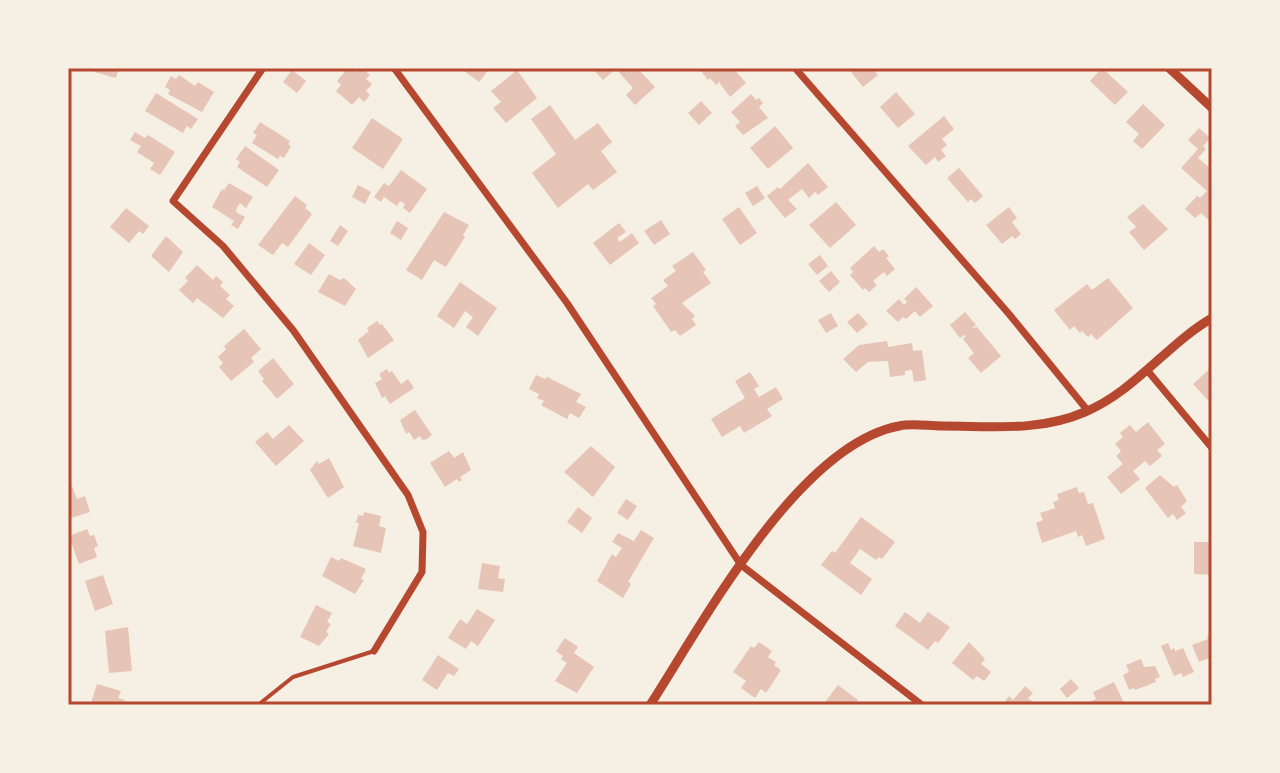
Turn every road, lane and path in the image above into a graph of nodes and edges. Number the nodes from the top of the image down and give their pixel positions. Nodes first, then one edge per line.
1 (263, 68) edge
2 (394, 68) edge
3 (795, 68) edge
4 (1169, 68) edge
5 (1212, 108) edge
6 (1212, 318) edge
7 (1147, 370) junction
8 (1088, 411) junction
9 (1212, 448) edge
10 (741, 565) junction
11 (374, 651) joint
12 (258, 705) edge
13 (650, 705) edge
14 (922, 705) edge

1 - 11 street
2 - 10 street
3 - 8 street
4 - 5 street
6 - 7 street
7 - 8 street
7 - 9 street
8 - 10 street
10 - 13 street
10 - 14 street
11 - 12 lane

